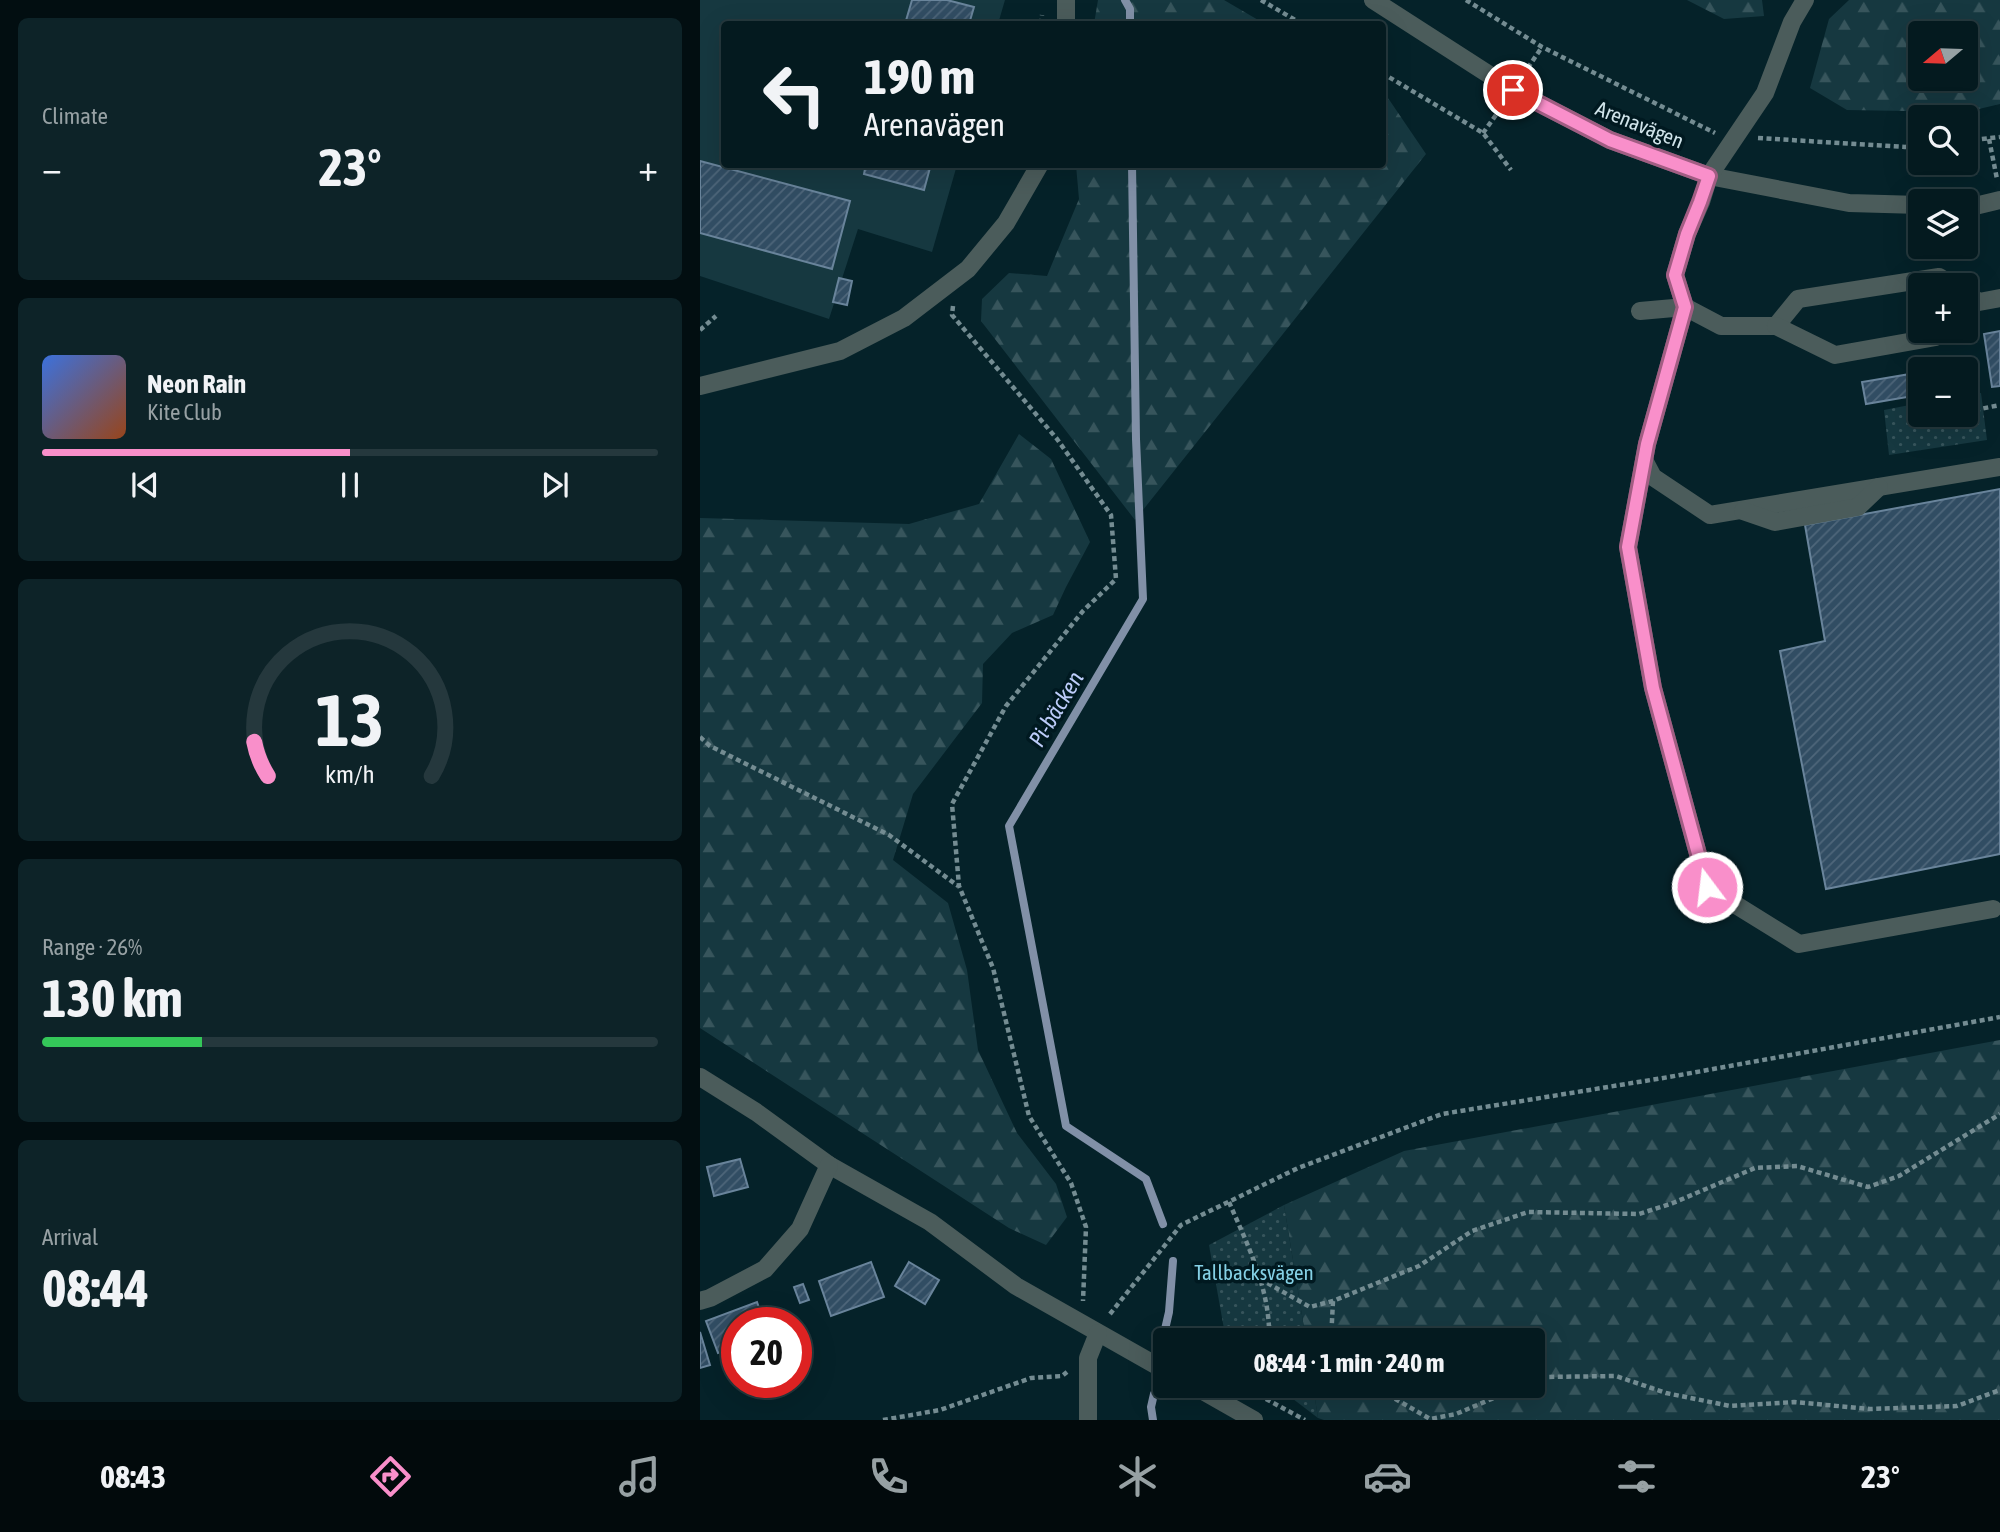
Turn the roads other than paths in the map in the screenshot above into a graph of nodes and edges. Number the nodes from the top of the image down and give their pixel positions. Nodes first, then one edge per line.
1 (1066, 0) edge
2 (1373, 0) edge
3 (1805, 0) edge
4 (1066, 21) edge
5 (1038, 168) edge
6 (1709, 176) junction
7 (1999, 191) edge
8 (1978, 204) edge
9 (1908, 205) edge
10 (1908, 282) edge
11 (2000, 298) edge
12 (1978, 301) edge
13 (1685, 307) junction
14 (1640, 311) dead end
15 (1776, 326) junction
16 (1908, 342) edge
17 (700, 386) edge
18 (1644, 460) junction
19 (2000, 467) edge
20 (1993, 909) dead end
21 (700, 1077) edge
22 (829, 1165) junction
23 (700, 1301) edge
24 (1098, 1333) junction
25 (1153, 1364) edge
26 (1215, 1398) edge
27 (1088, 1420) edge
28 (1254, 1420) edge

1 - 4 street
2 - 6 street, Arenavägen
3 - 6 street
5 - 17 street
6 - 9 street, Arenavägen
6 - 13 street
7 - 8 street
10 - 15 street
11 - 12 street
13 - 14 street
13 - 15 street
13 - 18 street
15 - 16 street
18 - 19 street
18 - 20 street
21 - 22 street
22 - 23 street
22 - 24 street
24 - 25 street
24 - 27 street
26 - 28 street

